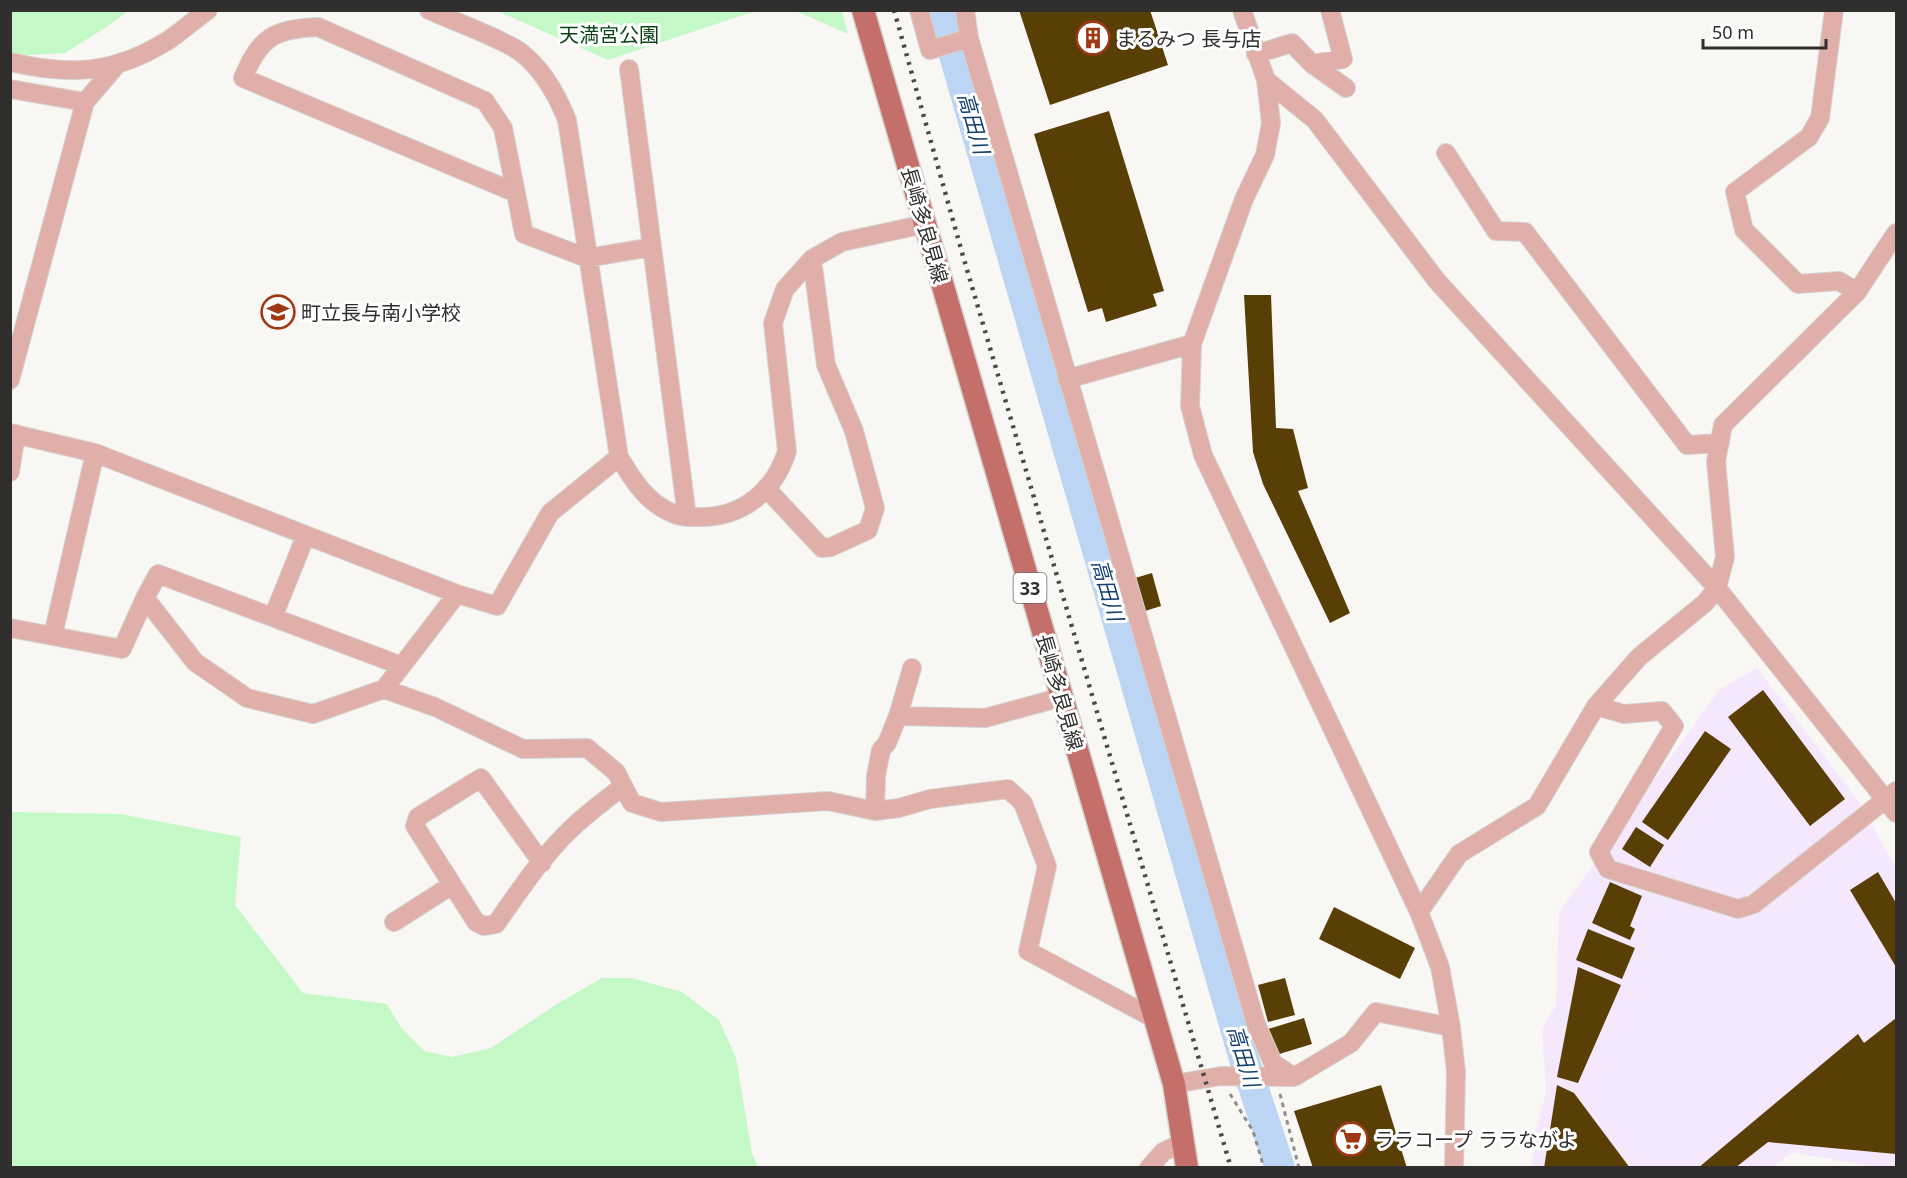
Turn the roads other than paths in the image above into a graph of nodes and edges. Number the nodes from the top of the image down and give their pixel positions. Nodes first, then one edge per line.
1 (208, 10) edge
2 (429, 10) edge
3 (863, 10) edge
4 (919, 10) edge
5 (964, 10) edge
6 (1242, 10) edge
7 (1330, 10) edge
8 (1834, 10) edge
9 (969, 38) junction
10 (1256, 54) junction
11 (10, 62) edge
12 (1312, 64) junction
13 (115, 67) junction
14 (628, 69) dead end
15 (1266, 80) junction
16 (1346, 88) dead end
17 (10, 89) edge
18 (86, 102) junction
19 (1446, 153) dead end
20 (516, 194) junction
21 (925, 225) junction
22 (1896, 233) edge
23 (652, 247) junction
24 (587, 258) junction
25 (812, 259) junction
26 (1857, 292) junction
27 (1192, 344) junction
28 (1067, 379) junction
29 (10, 380) edge
30 (14, 434) edge
31 (1718, 452) junction
32 (95, 453) junction
33 (619, 457) junction
34 (10, 472) edge
35 (766, 488) junction
36 (687, 517) junction
37 (306, 535) junction
38 (1717, 588) junction
39 (457, 594) junction
40 (145, 598) junction
41 (273, 617) junction
42 (10, 628) edge
43 (53, 635) junction
44 (402, 666) junction
45 (912, 668) dead end
46 (384, 689) junction
47 (1062, 697) junction
48 (1596, 706) junction
49 (898, 716) junction
50 (623, 786) junction
51 (1891, 795) edge
52 (875, 811) junction
53 (1896, 813) edge
54 (542, 863) junction
55 (453, 885) junction
56 (1419, 912) junction
57 (394, 922) dead end
58 (1155, 1018) junction
59 (1451, 1028) junction
60 (1286, 1077) junction
61 (1174, 1084) junction
62 (1183, 1142) junction
63 (1149, 1167) edge
64 (1187, 1167) edge
65 (1454, 1167) edge

1 - 13 street
2 - 24 street
3 - 21 main road, 長崎多良見線 / 33
4 - 9 street
5 - 9 street
6 - 10 street
7 - 12 street
8 - 26 street
9 - 28 street
10 - 12 street
10 - 15 street
11 - 13 street
12 - 16 street
13 - 18 street
14 - 23 street
15 - 27 street
15 - 38 street
17 - 18 street
18 - 29 street
19 - 31 street
20 - 20 street
20 - 24 street
21 - 25 street
21 - 47 main road, 長崎多良見線 / 33
22 - 26 street
23 - 24 street
23 - 36 street
24 - 33 street
25 - 35 street
25 - 35 street
26 - 31 street
27 - 28 street
27 - 56 street
28 - 60 street
30 - 32 street
30 - 34 street
31 - 38 street
32 - 37 street
32 - 43 street
33 - 36 street
33 - 39 street
35 - 36 street
37 - 39 street
37 - 41 street
38 - 48 street
38 - 51 street
39 - 44 street
40 - 41 street
40 - 43 street
40 - 46 street
41 - 44 street
42 - 43 street
44 - 46 street
45 - 49 street
46 - 50 street
47 - 49 street
47 - 58 main road, 長崎多良見線 / 33
48 - 51 street
48 - 56 street
49 - 52 street
50 - 52 street
50 - 54 street
51 - 53 street
52 - 58 street
54 - 55 street
54 - 55 street
55 - 57 street
56 - 59 street
58 - 61 main road, 長崎多良見線 / 33
59 - 60 street
59 - 65 street
60 - 61 street
61 - 62 main road, 長崎多良見線 / 33
62 - 63 street
62 - 64 main road, 長崎多良見線 / 33

